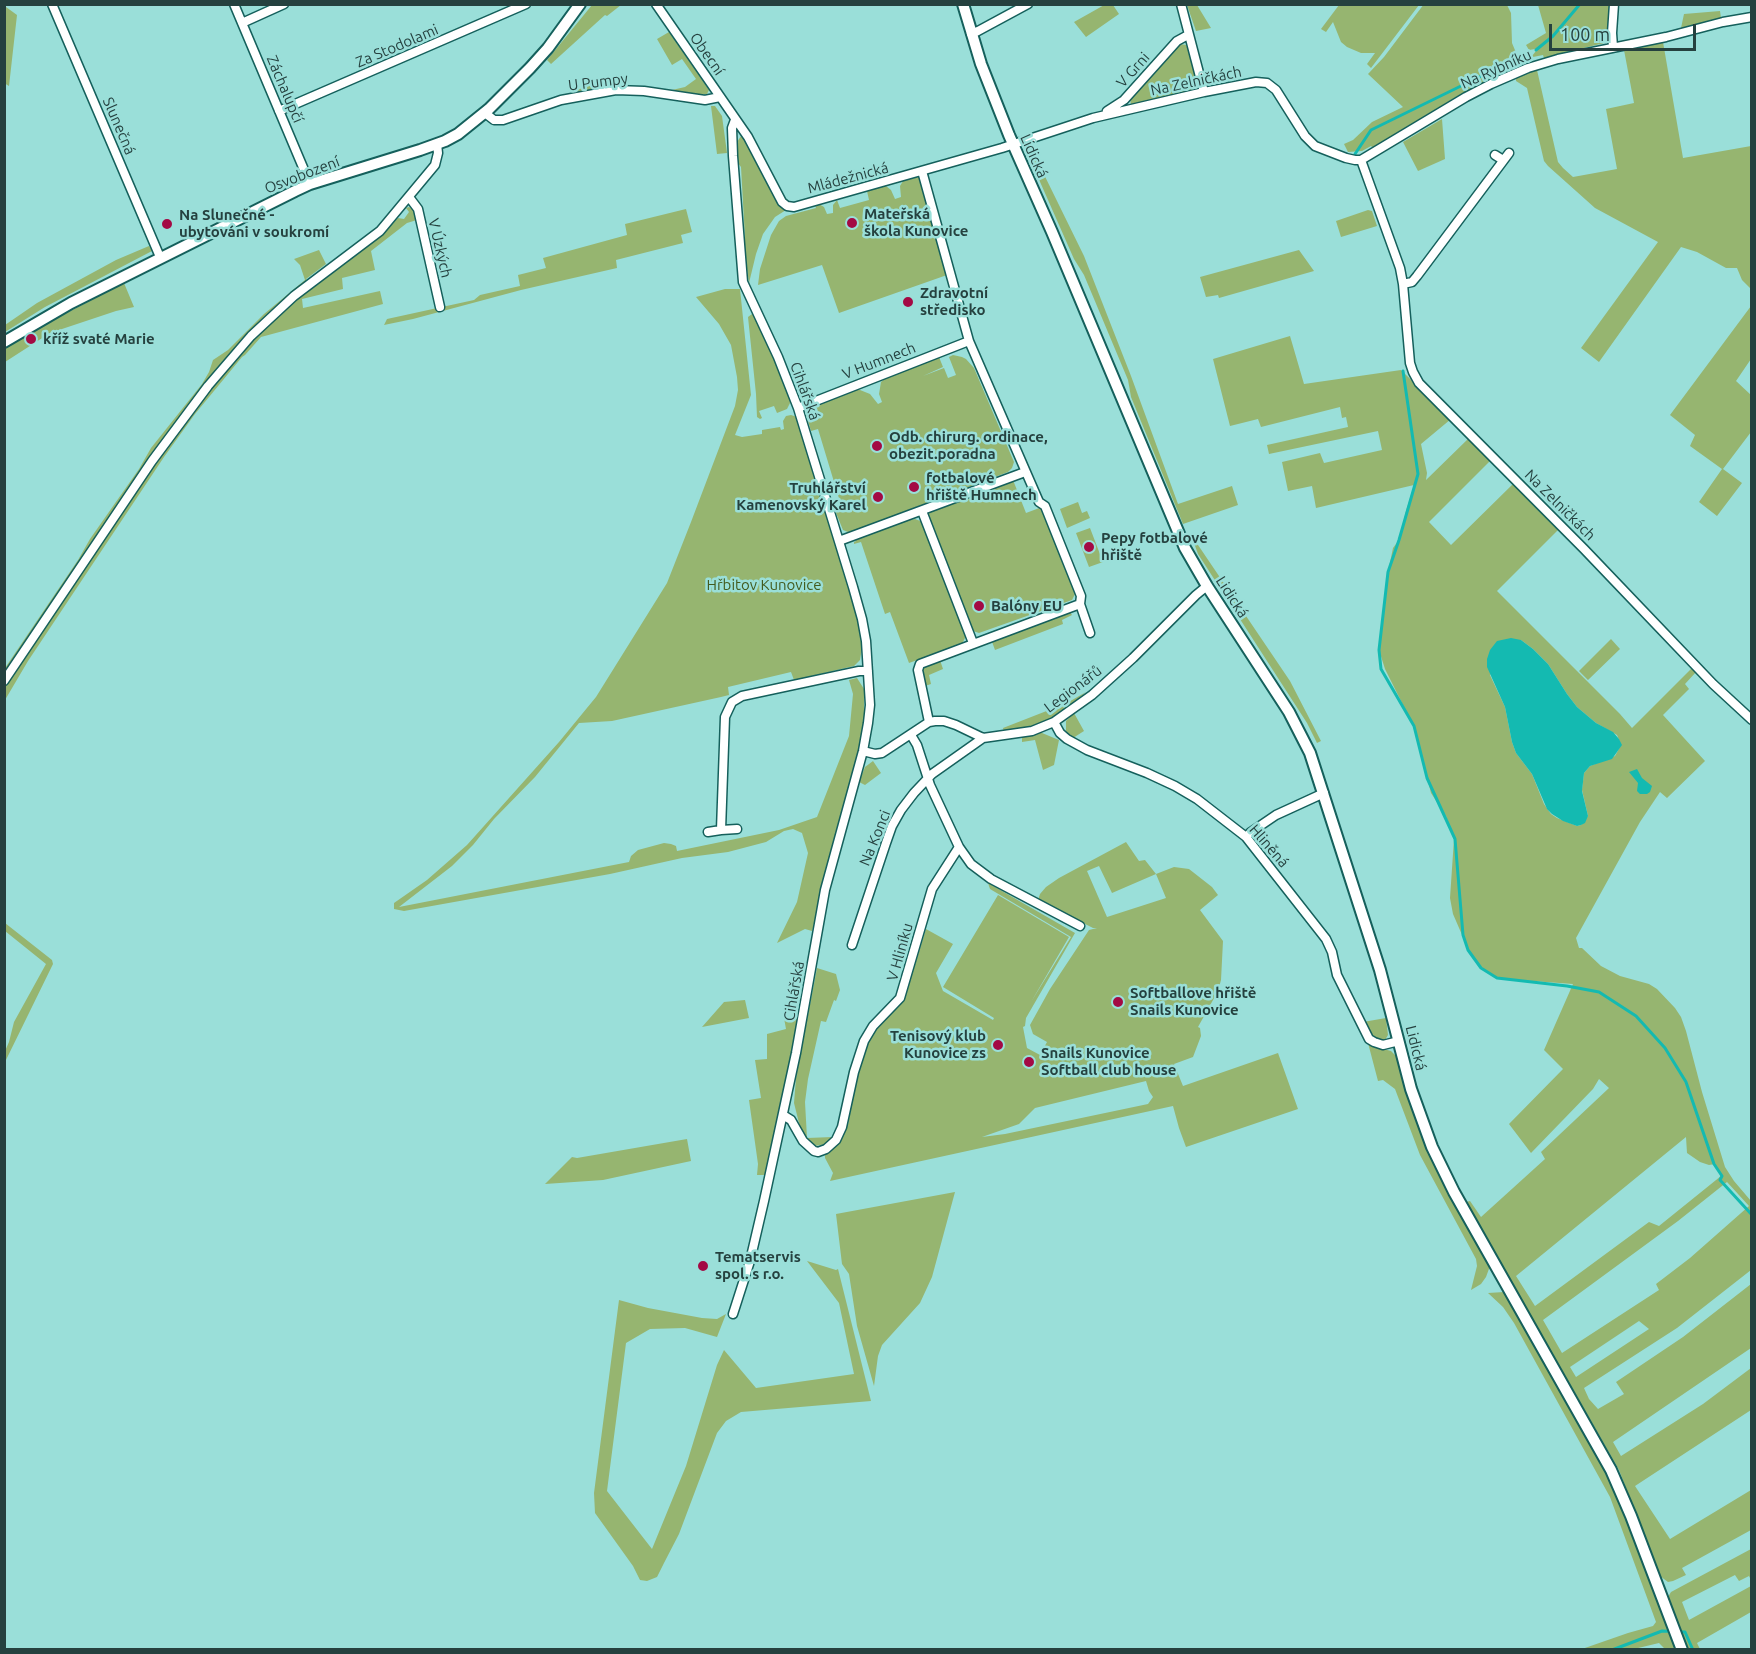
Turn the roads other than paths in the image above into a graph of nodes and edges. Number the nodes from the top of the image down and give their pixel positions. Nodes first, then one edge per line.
1 (52, 4) edge
2 (234, 4) edge
3 (284, 4) edge
4 (580, 4) edge
5 (656, 4) edge
6 (963, 4) edge
7 (1028, 4) edge
8 (1181, 4) edge
9 (1614, 4) edge
10 (520, 6) edge
11 (1752, 17) edge
12 (242, 23) junction
13 (971, 34) junction
14 (1188, 35) junction
15 (1613, 47) junction
16 (1204, 92) junction
17 (720, 97) junction
18 (279, 111) junction
19 (484, 113) junction
20 (1093, 118) junction
21 (735, 120) junction
22 (437, 144) junction
23 (1013, 145) junction
24 (1495, 155) dead end
25 (1358, 160) junction
26 (922, 171) junction
27 (310, 184) junction
28 (409, 197) junction
29 (160, 257) junction
30 (1403, 284) junction
31 (440, 307) dead end
32 (969, 341) junction
33 (4, 342) edge
34 (798, 408) junction
35 (1025, 472) junction
36 (922, 511) junction
37 (839, 541) junction
38 (1207, 586) junction
39 (1080, 604) junction
40 (1090, 633) dead end
41 (973, 644) junction
42 (868, 671) junction
43 (4, 681) edge
44 (1752, 720) edge
45 (929, 722) junction
46 (1054, 722) junction
47 (911, 735) junction
48 (982, 738) junction
49 (863, 751) junction
50 (928, 778) junction
51 (1324, 794) junction
52 (737, 829) dead end
53 (721, 830) junction
54 (708, 832) dead end
55 (1246, 837) junction
56 (959, 847) junction
57 (1080, 926) dead end
58 (852, 945) dead end
59 (1399, 1041) junction
60 (783, 1115) junction
61 (733, 1314) dead end
62 (1682, 1650) edge

1 - 29 street, Slunečná
2 - 12 street, Záchalupčí
3 - 12 street
4 - 19 main road, Osvobození
5 - 17 street, Obecní
6 - 13 main road, Lidická
7 - 13 street
8 - 14 street
9 - 15 street
10 - 18 street, Za Stodolami
11 - 15 street, Na Rybníku
12 - 18 street, Záchalupčí
13 - 23 main road, Lidická
14 - 16 street
14 - 20 street, V Grni
15 - 25 street, Na Rybníku
16 - 20 street, Na Zelničkách
16 - 25 street, Na Zelničkách
17 - 19 street, U Pumpy
17 - 21 street, Obecní
18 - 27 street, Záchalupčí
19 - 22 main road, Osvobození
20 - 23 street, Na Zelničkách
21 - 26 street, Mládežnická
21 - 34 street, Cihlářská
22 - 27 main road, Osvobození
22 - 28 street
23 - 26 street, Mládežnická
23 - 38 main road, Lidická
24 - 30 street
25 - 30 street, Na Zelničkách
26 - 32 street
27 - 29 main road, Osvobození
28 - 31 street, V Úzkých
28 - 43 street
29 - 33 main road, Osvobození
30 - 44 street, Na Zelničkách
32 - 34 street, V Humnech
32 - 35 street
34 - 37 street, Cihlářská
35 - 36 street
35 - 39 street
36 - 37 street
36 - 41 street
37 - 42 street, Cihlářská
38 - 46 street, Legionářů
38 - 51 main road, Lidická
39 - 40 street
39 - 41 street
41 - 45 street
42 - 49 street, Cihlářská
42 - 53 street
45 - 47 street
45 - 48 street
46 - 48 street, Legionářů
46 - 55 street, Hliněná
47 - 49 street
47 - 50 street
48 - 50 street, Na Konci
49 - 60 street, Cihlářská
50 - 56 street
50 - 58 street, Na Konci
51 - 55 street
51 - 59 main road, Lidická
52 - 53 street
53 - 54 street
55 - 59 street, Hliněná
56 - 57 street
56 - 60 street, V Hliníku
59 - 62 main road, Lidická
60 - 61 street, Cihlářská

